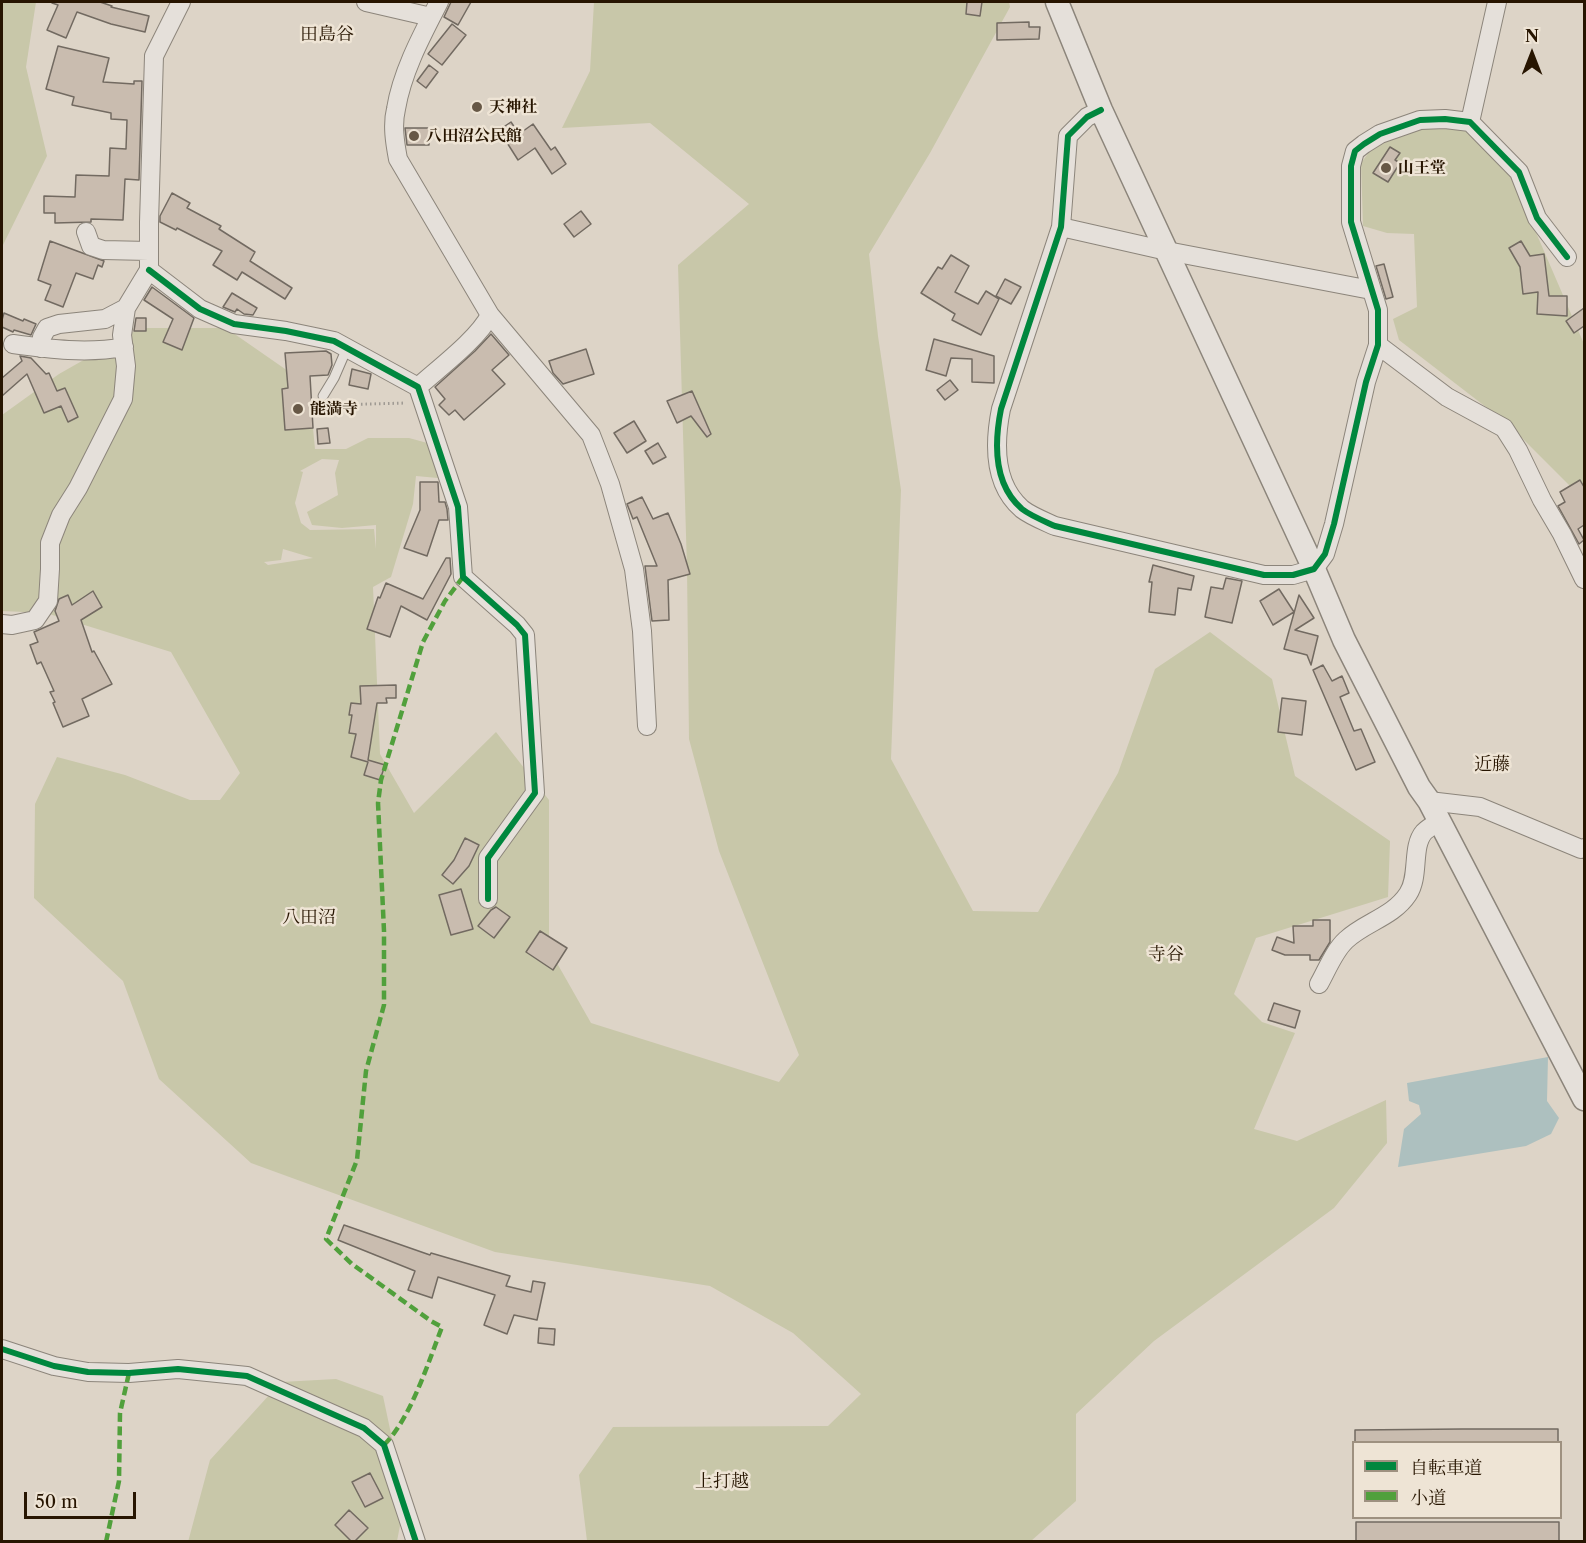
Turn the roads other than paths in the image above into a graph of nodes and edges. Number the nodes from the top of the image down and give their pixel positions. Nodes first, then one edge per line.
1 (181, 2) edge
2 (366, 2) edge
3 (1057, 2) edge
4 (1497, 2) edge
5 (435, 9) edge
6 (1101, 110) junction
7 (1470, 122) junction
8 (1061, 227) junction
9 (86, 232) dead end
10 (149, 250) junction
11 (1167, 250) junction
12 (1567, 257) dead end
13 (149, 270) junction
14 (1371, 290) junction
15 (126, 308) junction
16 (490, 315) junction
17 (13, 345) dead end
18 (1378, 345) junction
19 (40, 348) junction
20 (124, 348) junction
21 (347, 348) junction
22 (420, 395) junction
23 (323, 396) dead end
24 (1314, 569) junction
25 (1584, 579) edge
26 (2, 624) edge
27 (647, 726) dead end
28 (1429, 801) junction
29 (1440, 821) junction
30 (1584, 848) edge
31 (488, 899) dead end
32 (1319, 984) dead end
33 (1584, 1099) edge
34 (2, 1349) edge
35 (416, 1542) edge

1 - 10 street
2 - 5 street
3 - 6 street
4 - 7 street
5 - 16 street
6 - 8 street
6 - 11 street
7 - 12 street
7 - 14 street
8 - 11 street
8 - 24 street
9 - 10 street
10 - 13 street
11 - 14 street
11 - 24 street
13 - 15 street
13 - 21 street
14 - 18 street
15 - 19 street
15 - 20 street
16 - 22 street
16 - 27 street
17 - 19 street
18 - 24 street
18 - 25 street
19 - 20 street
20 - 26 street
21 - 22 street
21 - 23 lane
22 - 31 street
24 - 28 street
28 - 29 street
28 - 30 street
29 - 32 street
29 - 33 street
34 - 35 street

